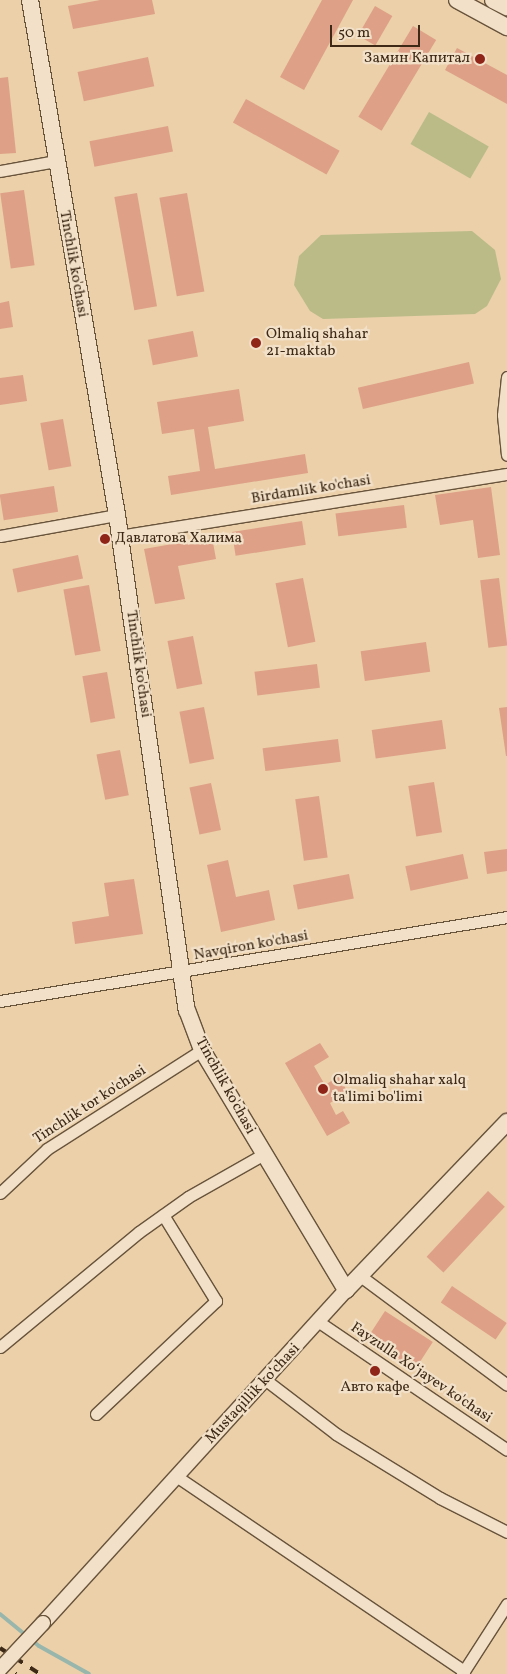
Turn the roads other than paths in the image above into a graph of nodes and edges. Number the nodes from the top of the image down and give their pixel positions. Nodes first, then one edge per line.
1 (30, 0) edge
2 (456, 0) edge
3 (493, 0) edge
4 (507, 7) edge
5 (507, 27) edge
6 (56, 161) junction
7 (0, 171) edge
8 (507, 377) edge
9 (507, 456) edge
10 (507, 474) edge
11 (117, 515) junction
12 (0, 536) edge
13 (119, 536) junction
14 (507, 917) edge
15 (183, 973) junction
16 (0, 1002) edge
17 (202, 1050) junction
18 (507, 1122) edge
19 (264, 1154) junction
20 (0, 1193) edge
21 (163, 1215) junction
22 (359, 1276) junction
23 (346, 1290) junction
24 (319, 1322) junction
25 (0, 1347) edge
26 (267, 1381) junction
27 (507, 1385) edge
28 (96, 1414) dead end
29 (507, 1450) edge
30 (176, 1476) junction
31 (507, 1532) edge
32 (507, 1604) edge
33 (0, 1669) edge
34 (463, 1673) edge

1 - 6 main road, Tinchlik ko'chasi
2 - 5 main road
3 - 4 main road
6 - 7 street
6 - 11 main road, Tinchlik ko'chasi
8 - 9 street
10 - 13 street, Birdamlik ko'chasi
11 - 12 street
11 - 13 main road, Tinchlik ko'chasi
13 - 15 main road, Tinchlik ko'chasi
14 - 15 street, Navqiron ko'chasi
15 - 16 street, Navqiron ko'chasi
15 - 17 main road, Tinchlik ko'chasi
17 - 19 main road, Tinchlik ko'chasi
17 - 20 street, Tinchlik tor ko'chasi
18 - 22 main road, Mustaqillik koʻchasi
19 - 21 street
19 - 23 main road, Tinchlik ko'chasi
21 - 25 street
21 - 28 street
22 - 23 main road, Mustaqillik koʻchasi
22 - 27 street
23 - 24 street, Mustaqillik koʻchasi
24 - 26 street, Mustaqillik koʻchasi
24 - 29 street, Fayzulla Xo‘jayev ko'chasi
26 - 30 street, Mustaqillik koʻchasi
26 - 31 street
30 - 33 street, Mustaqillik koʻchasi, bridge
30 - 34 street
32 - 34 street

